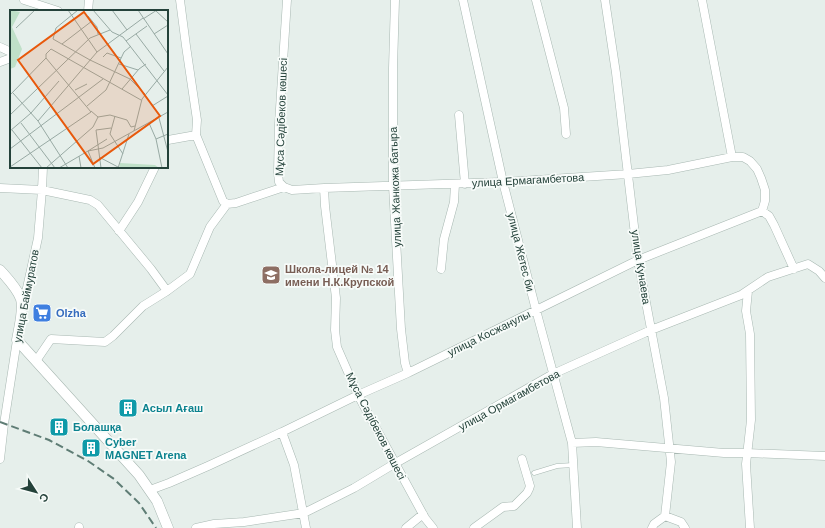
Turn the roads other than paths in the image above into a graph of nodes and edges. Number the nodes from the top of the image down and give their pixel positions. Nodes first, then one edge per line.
1 (24, 0) edge
2 (89, 0) edge
3 (180, 0) edge
4 (287, 0) edge
5 (395, 0) edge
6 (463, 0) edge
7 (536, 0) edge
8 (605, 0) edge
9 (702, 0) edge
10 (55, 10) edge
11 (88, 10) edge
12 (0, 47) edge
13 (10, 52) edge
14 (10, 58) edge
15 (0, 62) edge
16 (459, 116) dead end
17 (566, 134) dead end
18 (196, 135) junction
19 (168, 140) edge
20 (732, 157) junction
21 (43, 168) edge
22 (155, 168) edge
23 (628, 174) junction
24 (503, 182) junction
25 (455, 184) junction
26 (465, 184) junction
27 (393, 186) junction
28 (284, 187) junction
29 (0, 188) edge
30 (324, 188) junction
31 (42, 190) junction
32 (227, 204) junction
33 (762, 211) junction
34 (119, 231) junction
35 (638, 260) junction
36 (441, 268) dead end
37 (794, 269) junction
38 (0, 270) edge
39 (822, 274) edge
40 (3, 279) edge
41 (167, 291) junction
42 (748, 291) junction
43 (22, 308) junction
44 (536, 310) junction
45 (651, 330) junction
46 (18, 340) junction
47 (36, 361) junction
48 (408, 373) junction
49 (553, 374) junction
50 (358, 395) junction
51 (282, 432) junction
52 (572, 443) junction
53 (1, 444) edge
54 (669, 449) junction
55 (747, 453) junction
56 (825, 456) edge
57 (0, 459) edge
58 (522, 459) dead end
59 (394, 464) junction
60 (573, 465) junction
61 (534, 473) dead end
62 (150, 490) junction
63 (304, 513) junction
64 (423, 514) junction
65 (665, 516) junction
66 (168, 528) edge
67 (196, 528) edge
68 (306, 528) edge
69 (406, 528) edge
70 (433, 528) edge
71 (474, 528) edge
72 (577, 528) edge
73 (652, 528) edge
74 (685, 528) edge
75 (750, 528) edge

1 - 10 street
2 - 11 street
3 - 18 street
4 - 28 street, Мұса Сәдібеков көшесі
5 - 27 street, улица Жанкожа батыра
6 - 24 street, улица Жетес би
7 - 17 street
8 - 23 street, улица Кунаева
9 - 20 street
12 - 13 street
14 - 15 street
16 - 26 street
18 - 19 street
18 - 32 street
20 - 23 street, улица Ермагамбетова
20 - 33 street
21 - 31 street, улица Баймуратов
22 - 34 street
23 - 24 street, улица Ермагамбетова
23 - 35 street, улица Кунаева
24 - 26 street, улица Ермагамбетова
24 - 44 street, улица Жетес би
25 - 26 street, улица Ермагамбетова
25 - 27 street, улица Ермагамбетова
25 - 36 street
27 - 30 street, улица Ермагамбетова
27 - 48 street, улица Жанкожа батыра
28 - 30 street, Мұса Сәдібеков көшесі
28 - 32 street
29 - 31 street
30 - 50 street, Мұса Сәдібеков көшесі
31 - 34 street
31 - 43 street, улица Баймуратов
32 - 41 street
33 - 35 street, улица Косжанулы
33 - 37 street
34 - 41 street
35 - 44 street, улица Косжанулы
35 - 45 street, улица Кунаева
37 - 39 street, улица Ормагамбетова
37 - 42 street, улица Ормагамбетова
38 - 40 street
40 - 43 street
41 - 47 street
42 - 45 street, улица Ормагамбетова
42 - 55 street
43 - 46 street, улица Баймуратов
44 - 48 street, улица Косжанулы
44 - 49 street, улица Жетес би
45 - 49 street, улица Ормагамбетова
45 - 54 street, улица Кунаева
46 - 47 street
46 - 53 street, улица Баймуратов
47 - 62 street
48 - 50 street, улица Косжанулы
49 - 52 street, улица Жетес би
49 - 59 street, улица Ормагамбетова
50 - 51 street, улица Косжанулы
50 - 59 street, Мұса Сәдібеков көшесі
51 - 62 street, улица Косжанулы
51 - 63 street
52 - 54 street
52 - 60 street, улица Жетес би
53 - 57 street, улица Баймуратов
54 - 55 street
54 - 65 street, улица Кунаева
55 - 56 street
55 - 75 street
58 - 71 street
59 - 63 street, улица Ормагамбетова
59 - 64 street, Мұса Сәдібеков көшесі
60 - 61 lane
60 - 72 street, улица Жетес би
62 - 66 street
63 - 67 street, улица Ормагамбетова
63 - 68 street
64 - 69 street
64 - 70 street, Мұса Сәдібеков көшесі
65 - 73 street
65 - 74 street

